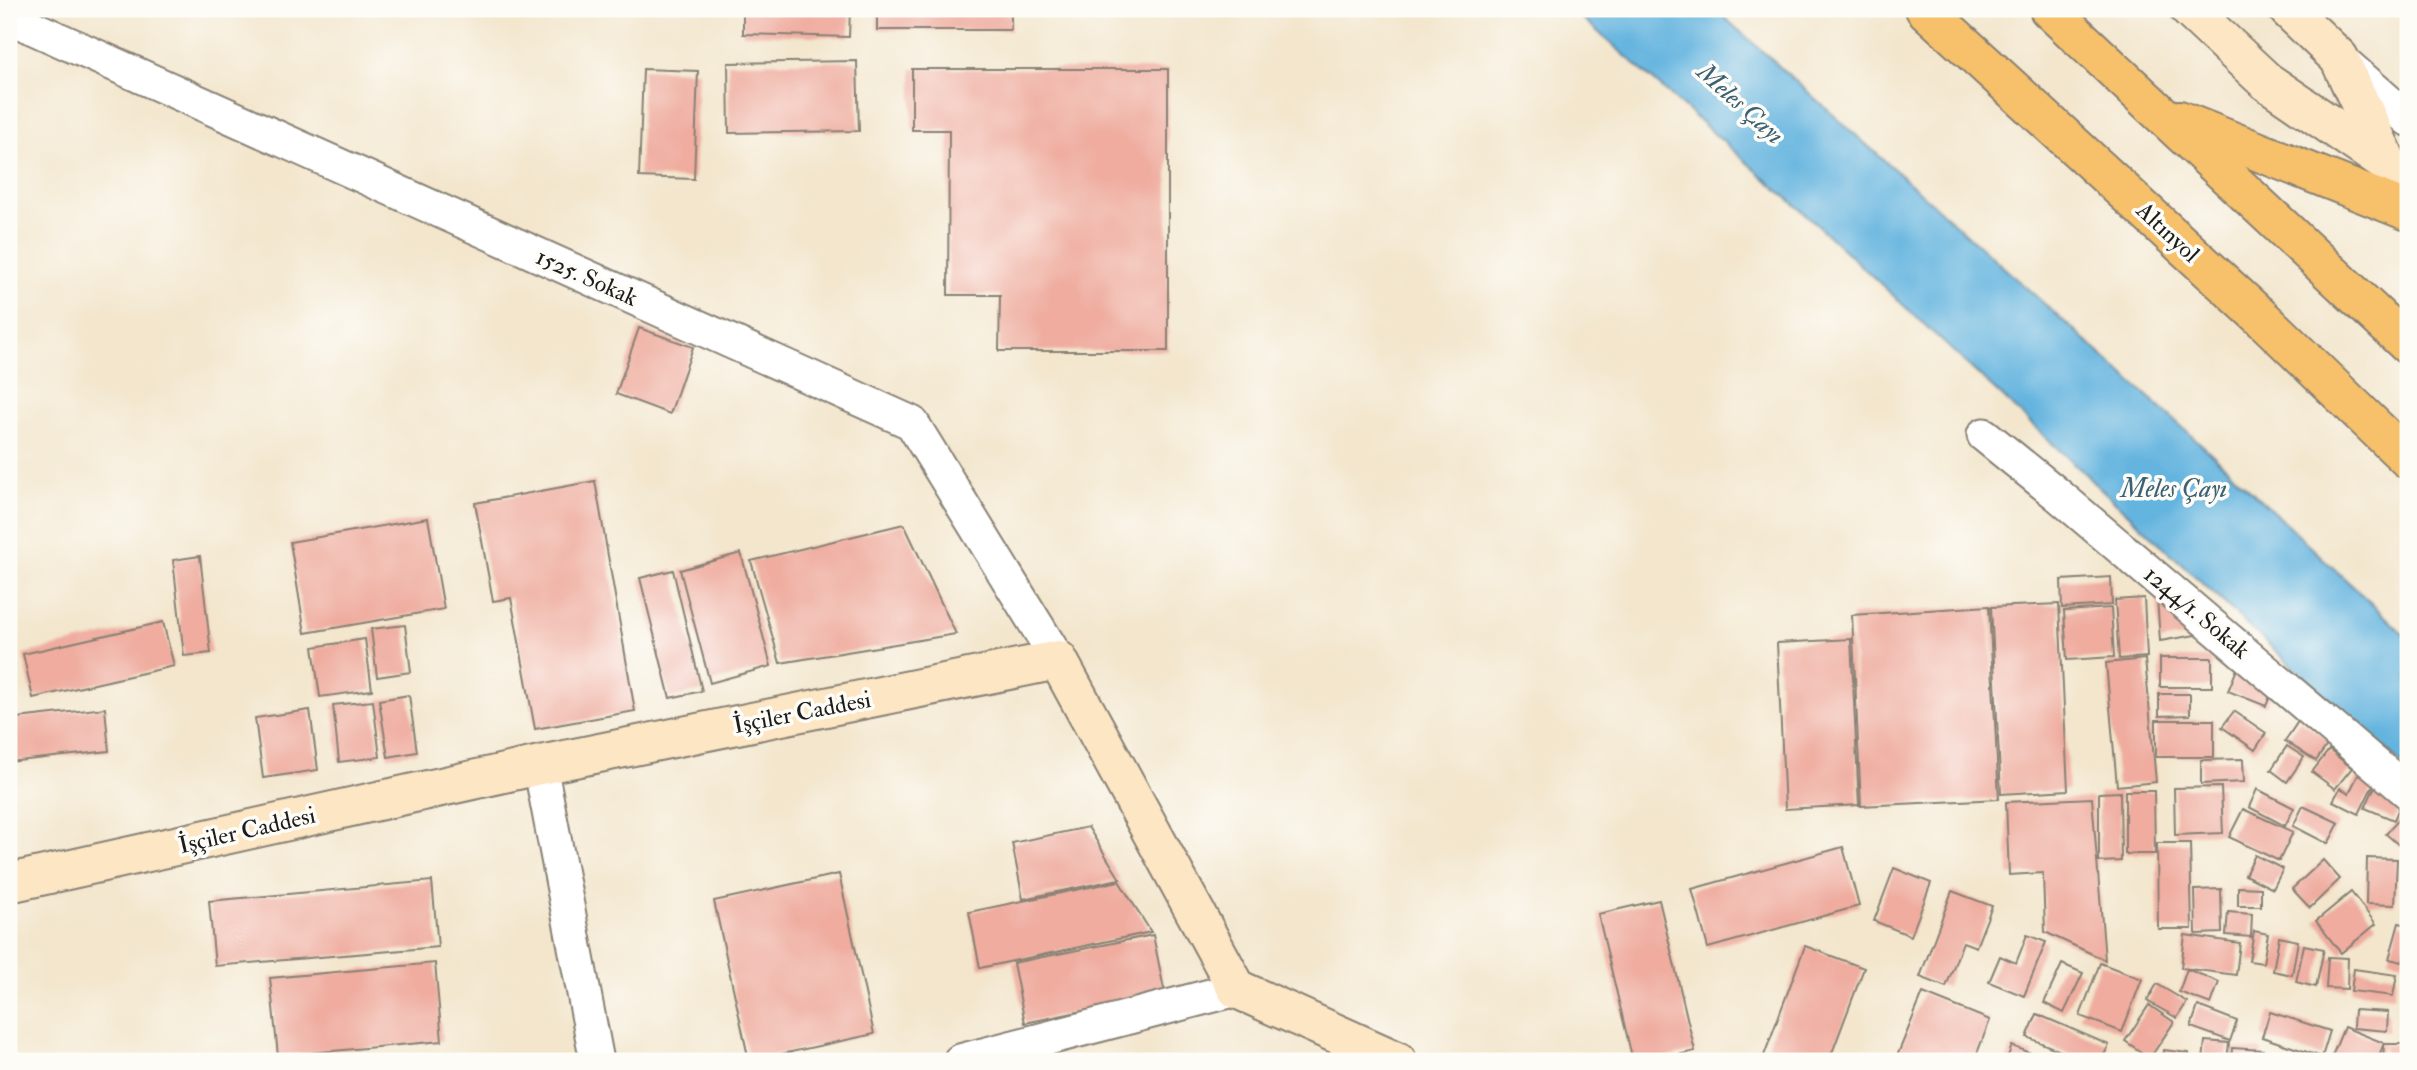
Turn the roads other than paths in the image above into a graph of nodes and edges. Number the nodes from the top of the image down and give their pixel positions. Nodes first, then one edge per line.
1 (1925, 9) edge
2 (2049, 9) edge
3 (2189, 9) edge
4 (2288, 9) edge
5 (9, 17) edge
6 (2339, 58) junction
7 (2160, 113) junction
8 (2408, 120) edge
9 (2398, 170) edge
10 (2408, 211) edge
11 (2408, 345) edge
12 (1984, 435) dead end
13 (2408, 459) edge
14 (1058, 660) junction
15 (540, 765) junction
16 (2408, 792) edge
17 (9, 883) edge
18 (1237, 989) junction
19 (597, 1061) edge
20 (960, 1061) edge
21 (1397, 1061) edge

1 - 13 highway, Altınyol
2 - 7 highway
3 - 9 street
4 - 6 street
5 - 14 street, 1525. Sokak
6 - 8 street
6 - 9 street
7 - 10 highway
7 - 11 highway
9 - 10 street
12 - 16 street, 1244/1. Sokak
14 - 15 street, İşçiler Caddesi
14 - 18 street
15 - 17 street, İşçiler Caddesi
15 - 19 street
18 - 20 street
18 - 21 street

